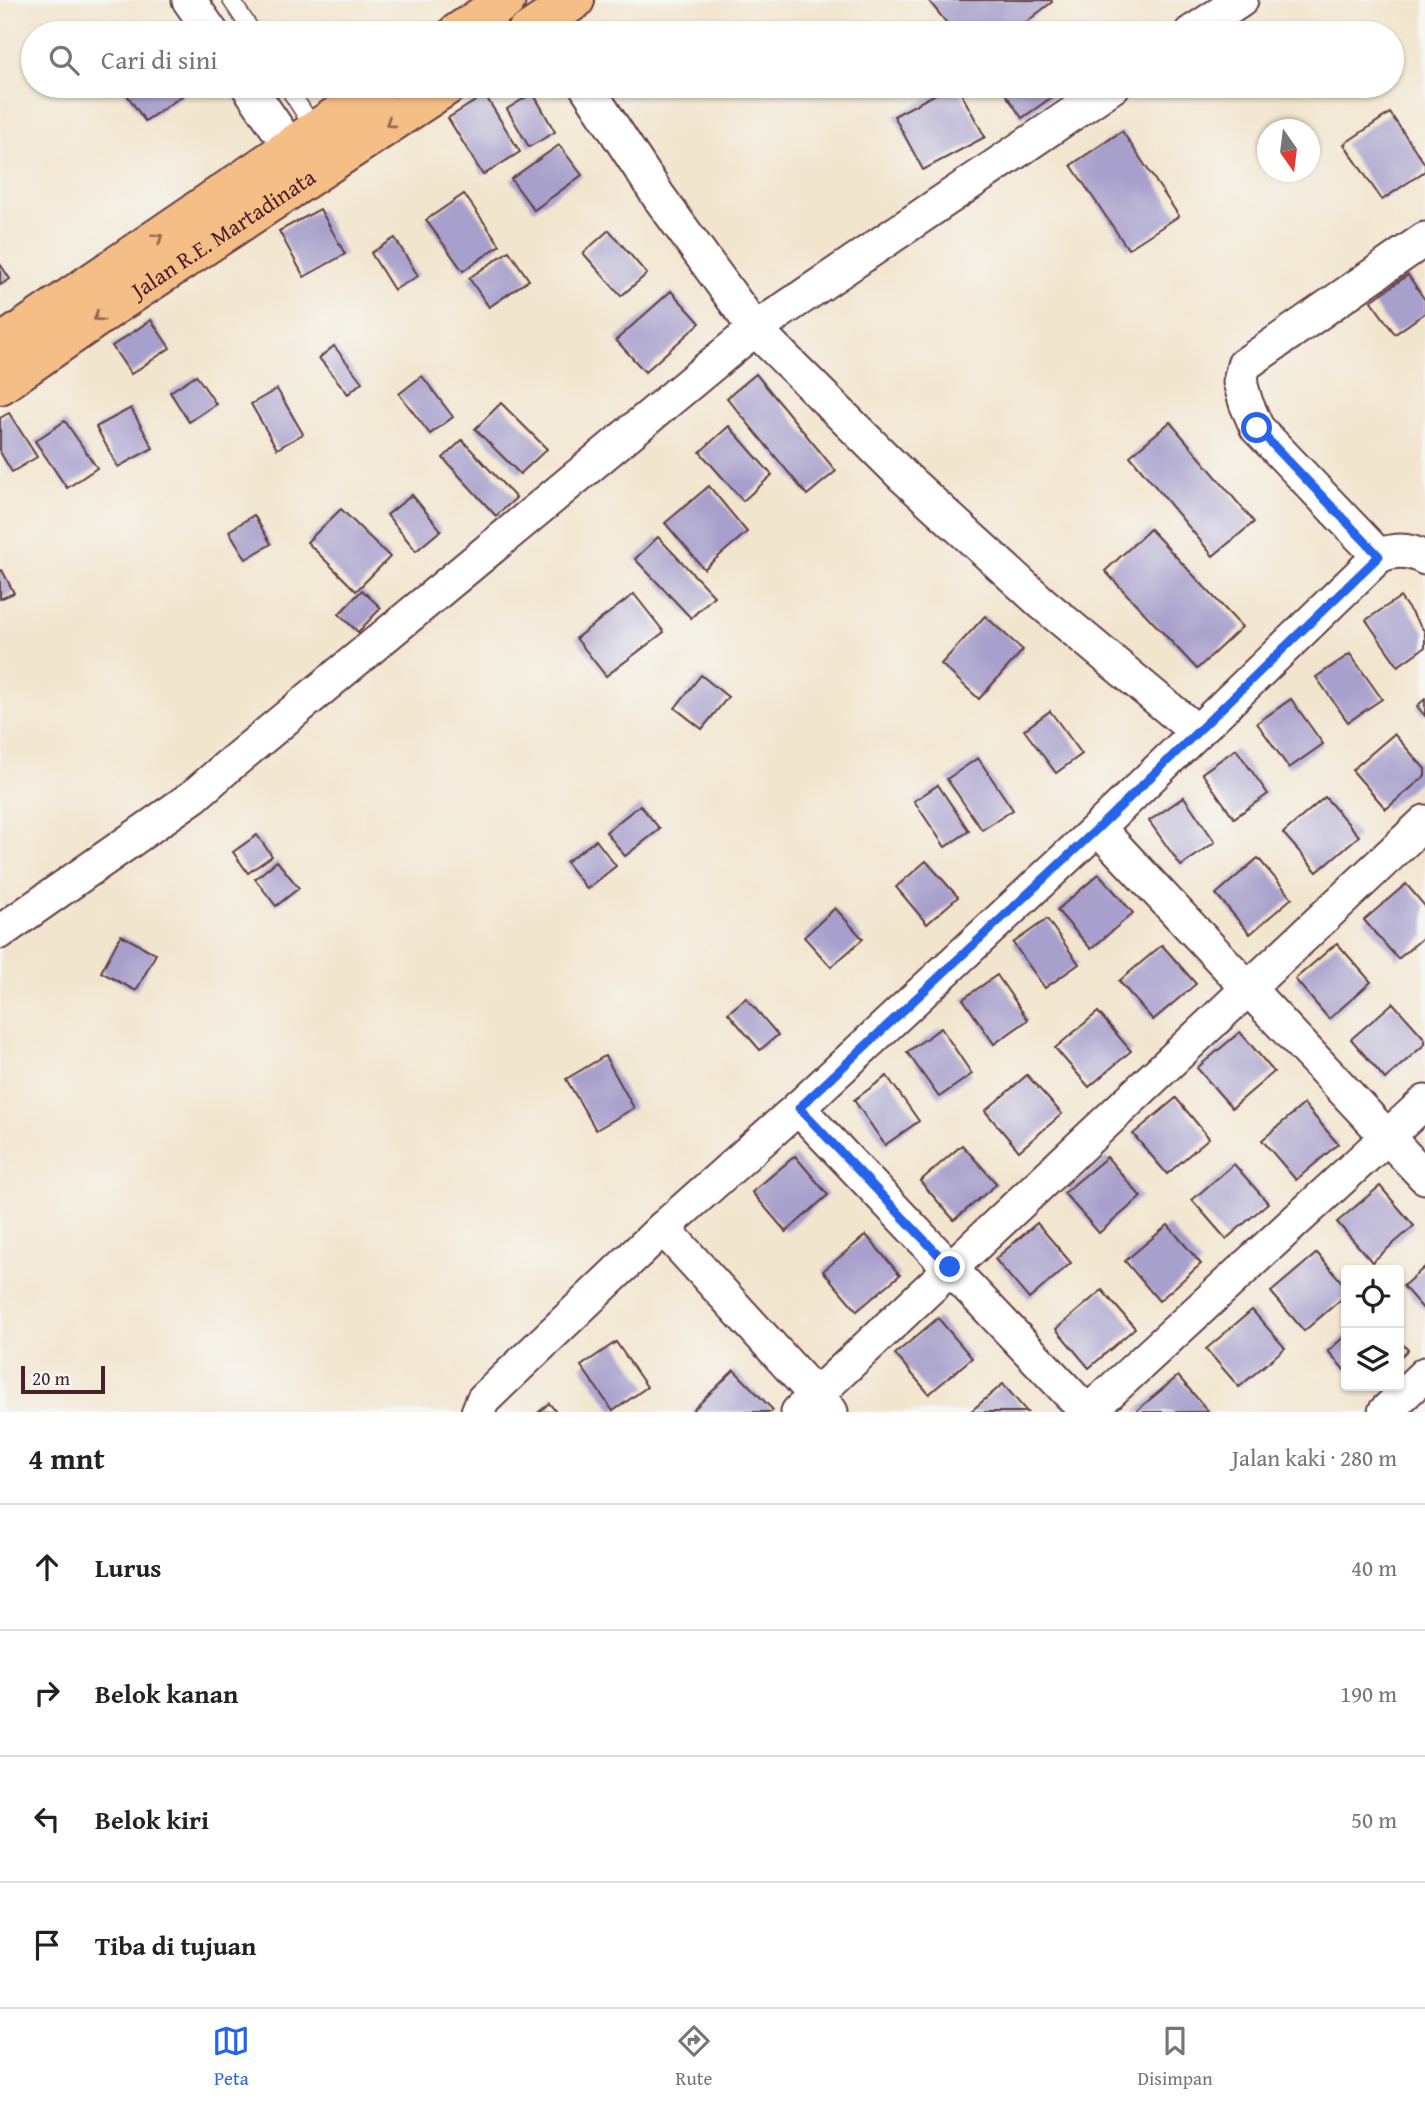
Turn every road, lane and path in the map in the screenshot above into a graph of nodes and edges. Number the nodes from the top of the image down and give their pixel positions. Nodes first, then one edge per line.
1 (189, 0) edge
2 (231, 0) edge
3 (506, 0) edge
4 (575, 0) edge
5 (1241, 0) edge
6 (204, 21) edge
7 (245, 21) edge
8 (475, 21) edge
9 (540, 21) edge
10 (1209, 21) edge
11 (261, 98) edge
12 (291, 98) edge
13 (362, 98) edge
14 (429, 98) edge
15 (594, 98) edge
16 (1095, 98) edge
17 (303, 138) junction
18 (1425, 239) edge
19 (755, 329) junction
20 (0, 345) edge
21 (0, 385) edge
22 (1379, 556) junction
23 (1425, 558) edge
24 (1197, 732) junction
25 (1425, 822) edge
26 (1098, 828) junction
27 (0, 932) edge
28 (1250, 988) junction
29 (1425, 1102) edge
30 (799, 1108) junction
31 (1388, 1138) junction
32 (1425, 1177) edge
33 (663, 1228) junction
34 (950, 1267) junction
35 (1425, 1374) edge
36 (815, 1407) edge
37 (478, 1412) edge
38 (1087, 1412) edge
39 (1385, 1412) edge

1 - 6 street
2 - 7 lane
3 - 8 highway
4 - 9 highway
5 - 10 street
11 - 17 street
12 - 17 lane
13 - 17 highway, Jalan R.E. Martadinata
14 -> 21 highway, Jalan R.E. Martadinata
15 - 19 street
16 - 19 street
20 -> 17 highway, Jalan R.E. Martadinata
18 - 22 street
19 - 24 street
19 - 27 street
22 - 23 street
22 - 24 street
24 - 26 street
25 - 28 street
26 - 28 street
26 - 30 street
28 - 31 street
28 - 34 street
29 - 31 street
30 - 33 street
30 - 34 street
31 - 32 street
31 - 38 street
33 - 36 street
33 - 37 street
34 - 36 street
34 - 38 street
35 - 39 street

